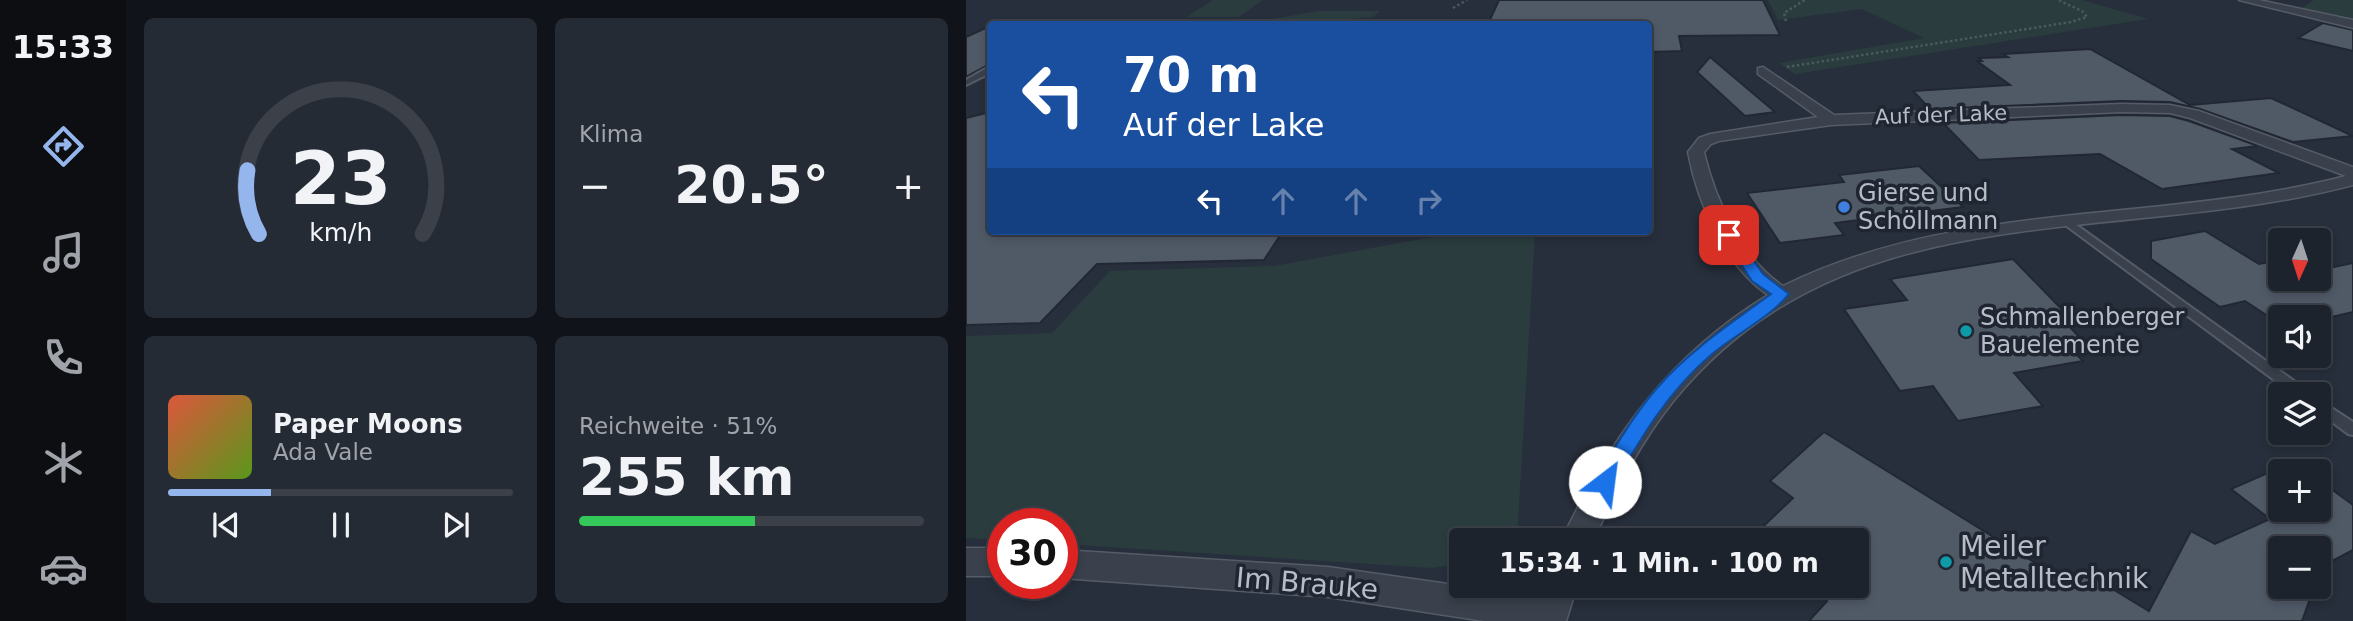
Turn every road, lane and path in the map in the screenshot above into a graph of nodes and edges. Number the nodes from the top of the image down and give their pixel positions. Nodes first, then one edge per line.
1 (1466, 0) edge
2 (1805, 0) edge
3 (2058, 0) edge
4 (2244, 0) edge
5 (2298, 0) edge
6 (1453, 8) dead end
7 (2286, 10) junction
8 (1786, 22) dead end
9 (2353, 23) edge
10 (987, 72) edge
11 (1765, 72) joint
12 (966, 83) edge
13 (1830, 120) junction
14 (2353, 173) edge
15 (2353, 180) edge
16 (2068, 222) junction
17 (1781, 294) junction
18 (2287, 382) edge
19 (2331, 414) edge
20 (2353, 430) edge
21 (1583, 528) edge
22 (966, 562) edge
23 (987, 562) edge
24 (1078, 565) edge
25 (1553, 608) edge

1 - 6 path
2 - 8 path
3 - 11 path
4 - 7 street
5 - 7 street
7 - 9 street
10 - 12 lane
11 - 13 street
13 - 14 street, Auf der Lake
13 - 17 street, Auf der Lake
15 - 16 street
16 - 17 street
16 - 18 lane
17 - 21 street
19 - 20 lane
22 - 23 street
24 - 25 street, Im Brauke

